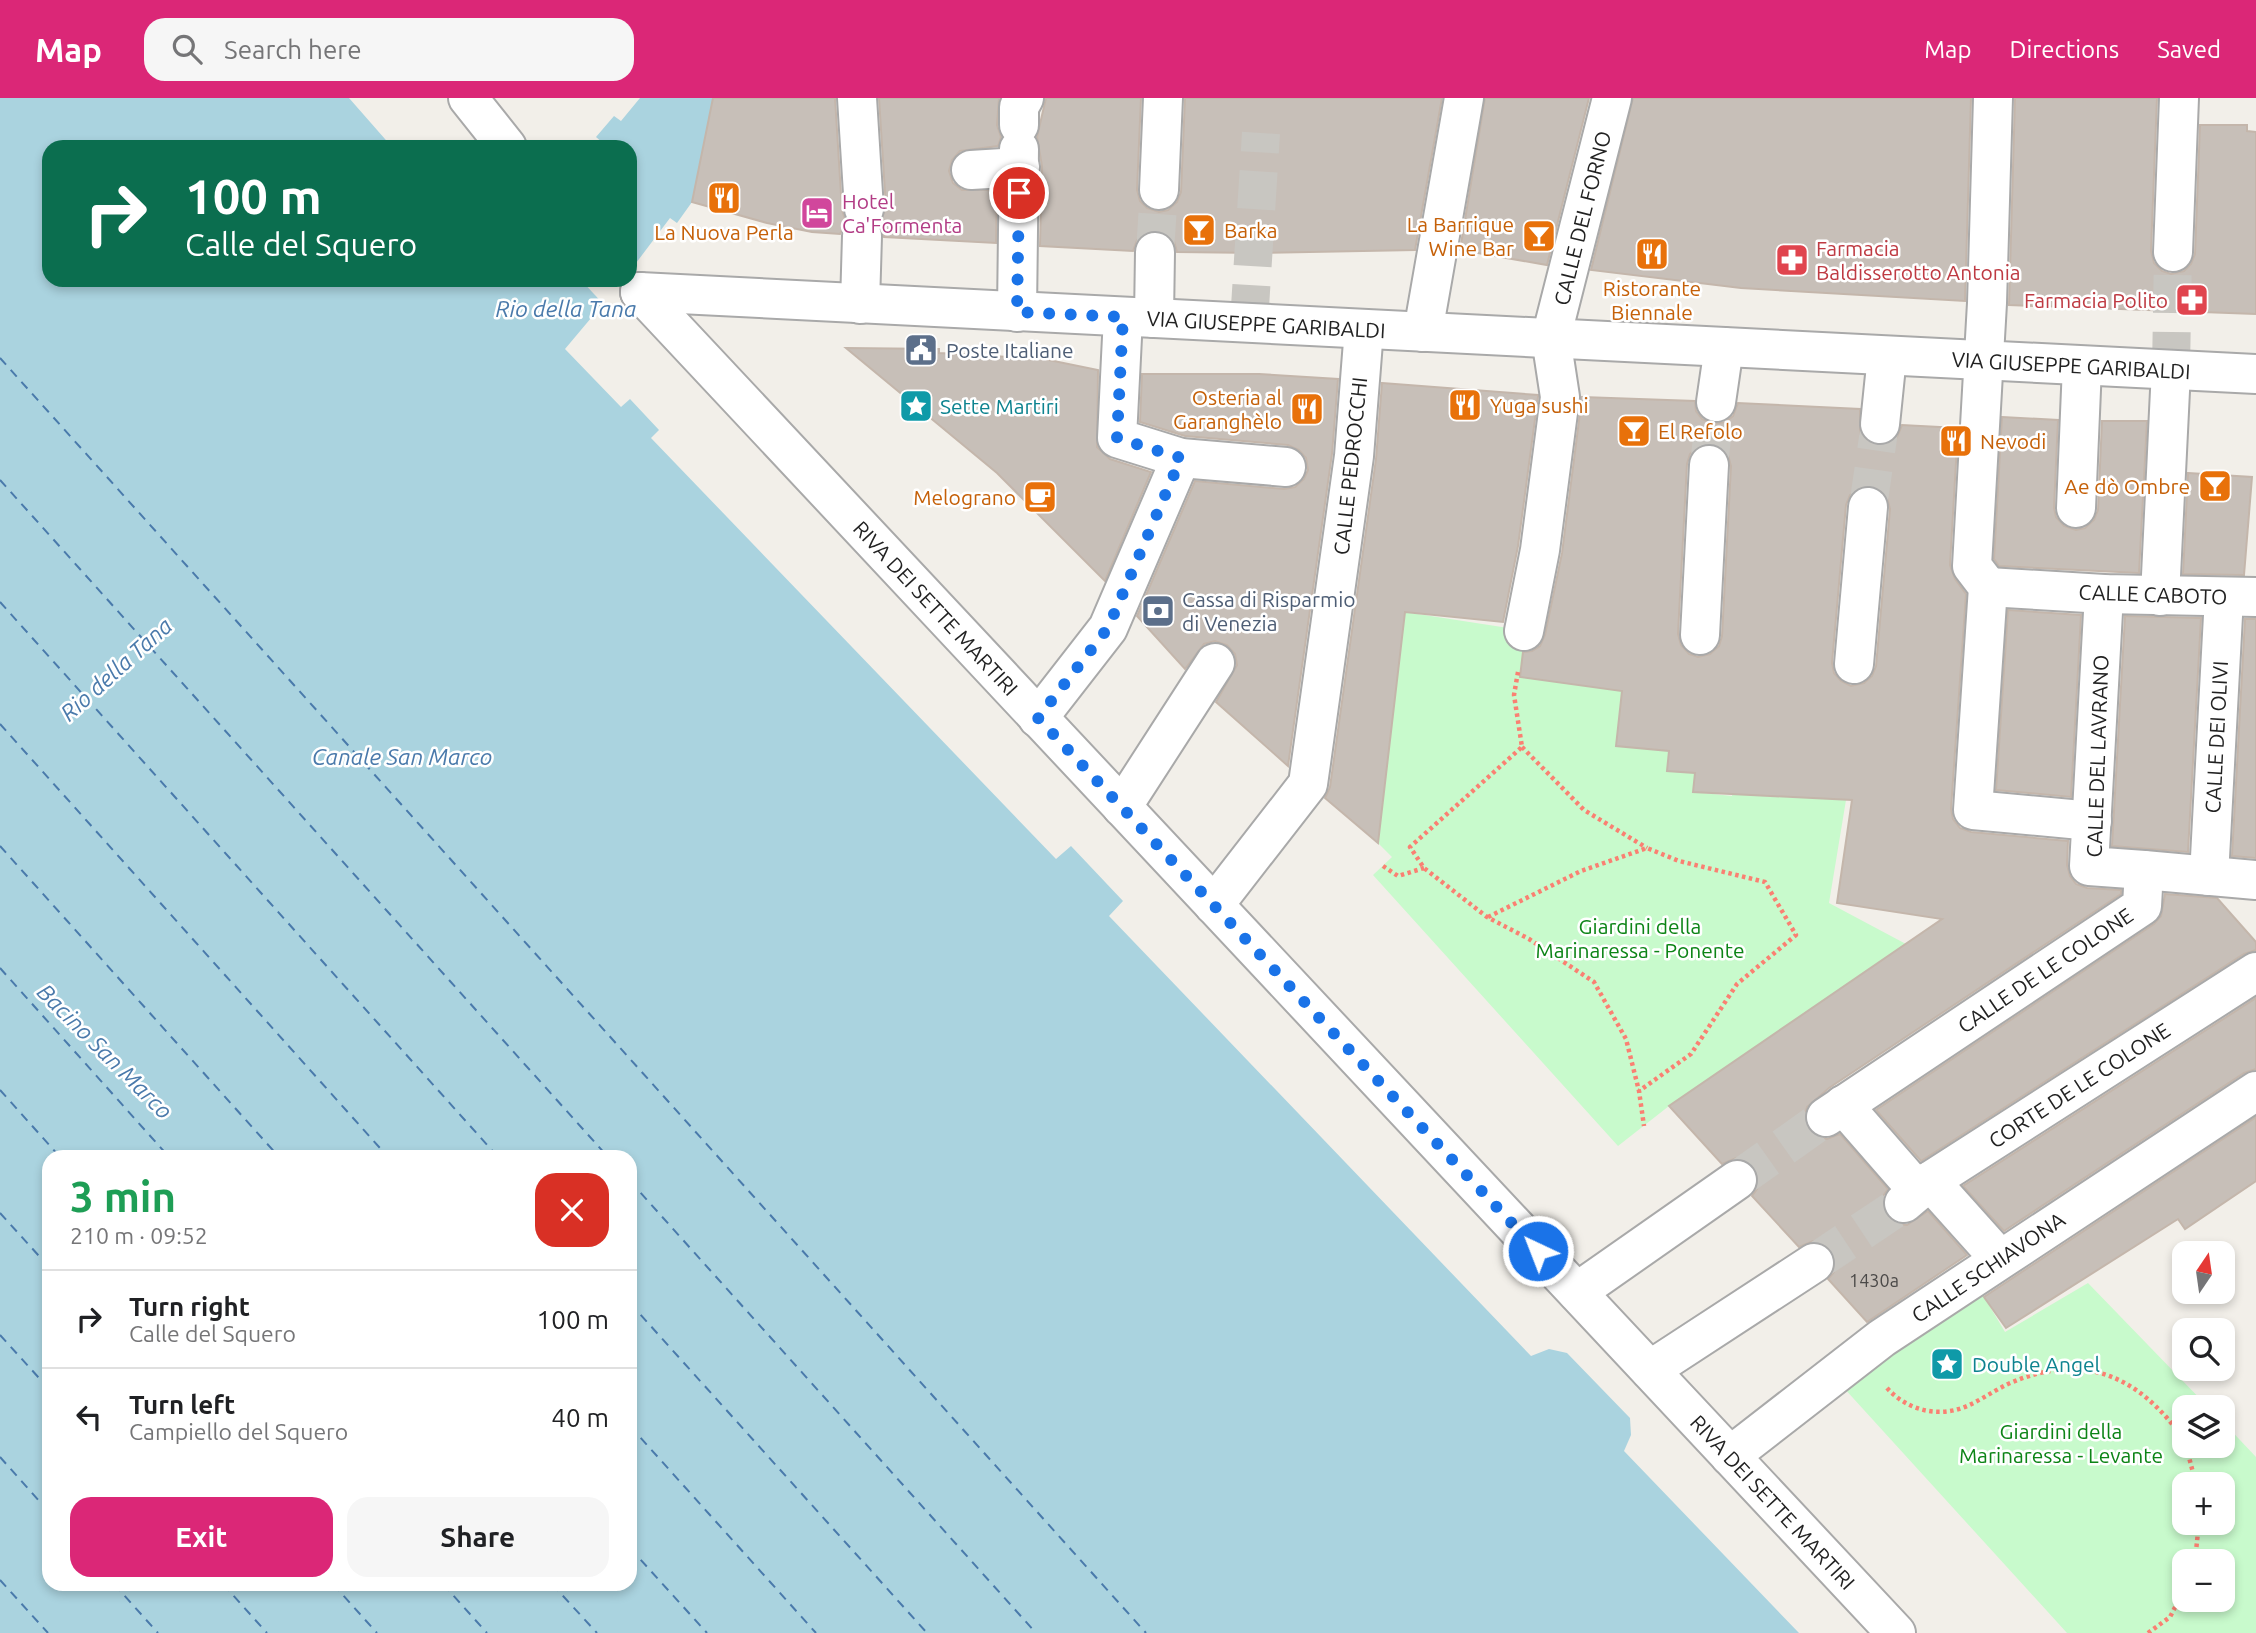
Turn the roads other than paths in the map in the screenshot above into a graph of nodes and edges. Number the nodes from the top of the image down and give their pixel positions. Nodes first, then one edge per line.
1 (468, 98) edge
2 (857, 98) edge
3 (1163, 98) edge
4 (1464, 98) edge
5 (1612, 98) edge
6 (1993, 98) edge
7 (2179, 98) edge
8 (1020, 135) edge
9 (501, 140) edge
10 (971, 170) dead end
11 (1158, 190) tunnel mouth
12 (1155, 252) tunnel mouth
13 (2174, 252) tunnel mouth
14 (640, 292) joint
15 (860, 303) junction
16 (1017, 312) junction
17 (1138, 317) junction
18 (1364, 329) junction
19 (1423, 332) junction
20 (1551, 338) junction
21 (1724, 348) junction
22 (1887, 356) junction
23 (1984, 361) junction
24 (2081, 366) junction
25 (2171, 370) junction
26 (2256, 374) edge
27 (1716, 402) tunnel mouth
28 (1880, 424) tunnel mouth
29 (1181, 458) junction
30 (1286, 467) dead end
31 (1699, 478) tunnel mouth
32 (1868, 507) tunnel mouth
33 (2076, 509) dead end
34 (1988, 587) junction
35 (2104, 594) junction
36 (2248, 594) edge
37 (2160, 596) junction
38 (1524, 631) road end
39 (1700, 635) dead end
40 (1215, 663) dead end
41 (1854, 664) dead end
42 (1038, 718) junction
43 (1122, 807) junction
44 (2092, 821) junction
45 (2144, 870) junction
46 (2209, 876) junction
47 (2256, 880) edge
48 (1214, 905) junction
49 (2256, 972) edge
50 (2256, 1091) edge
51 (1737, 1180) tunnel mouth
52 (1917, 1192) junction
53 (1999, 1258) junction
54 (1814, 1263) tunnel mouth
55 (1577, 1292) junction
56 (1650, 1370) junction
57 (1730, 1455) junction
58 (1896, 1633) edge

1 - 9 street
2 - 15 street
3 - 11 street
4 - 19 street
5 - 20 street, CALLE DEL FORNO
6 - 23 street
7 - 13 street
8 - 10 street
8 - 16 street
12 - 17 street
14 - 15 street, VIA GIUSEPPE GARIBALDI
14 - 42 street, RIVA DEI SETTE MARTIRI
15 - 16 street, VIA GIUSEPPE GARIBALDI
16 - 17 street, VIA GIUSEPPE GARIBALDI
17 - 18 street, VIA GIUSEPPE GARIBALDI
17 - 29 street
18 - 19 street, VIA GIUSEPPE GARIBALDI
18 - 48 street, CALLE PEDROCCHI
19 - 20 street, VIA GIUSEPPE GARIBALDI
20 - 21 street, VIA GIUSEPPE GARIBALDI
20 - 38 street
21 - 22 street, VIA GIUSEPPE GARIBALDI
21 - 27 street
22 - 23 street, VIA GIUSEPPE GARIBALDI
22 - 28 street
23 - 24 street, VIA GIUSEPPE GARIBALDI
23 - 34 street
24 - 25 street, VIA GIUSEPPE GARIBALDI
24 - 33 street
25 - 26 street, VIA GIUSEPPE GARIBALDI
25 - 37 street
29 - 30 street
29 - 42 street
31 - 39 street
32 - 41 street
34 - 35 street, CALLE CABOTO
34 - 44 street
35 - 37 street, CALLE CABOTO
35 - 44 street, CALLE DEL LAVRANO
36 - 37 street, CALLE CABOTO
36 - 46 street, CALLE DEI OLIVI
40 - 43 street
42 - 43 street, RIVA DEI SETTE MARTIRI
43 - 48 street, RIVA DEI SETTE MARTIRI
44 - 45 street, CALLE DEL LAVRANO
45 - 46 street
45 - 52 street, CALLE DE LE COLONE
46 - 47 street
48 - 55 street, RIVA DEI SETTE MARTIRI
49 - 52 street, CORTE DE LE COLONE
50 - 53 street, CALLE SCHIAVONA
51 - 55 street
52 - 53 street
53 - 57 street, CALLE SCHIAVONA
54 - 56 street
55 - 56 street, RIVA DEI SETTE MARTIRI
56 - 57 street, RIVA DEI SETTE MARTIRI
57 - 58 street, RIVA DEI SETTE MARTIRI

